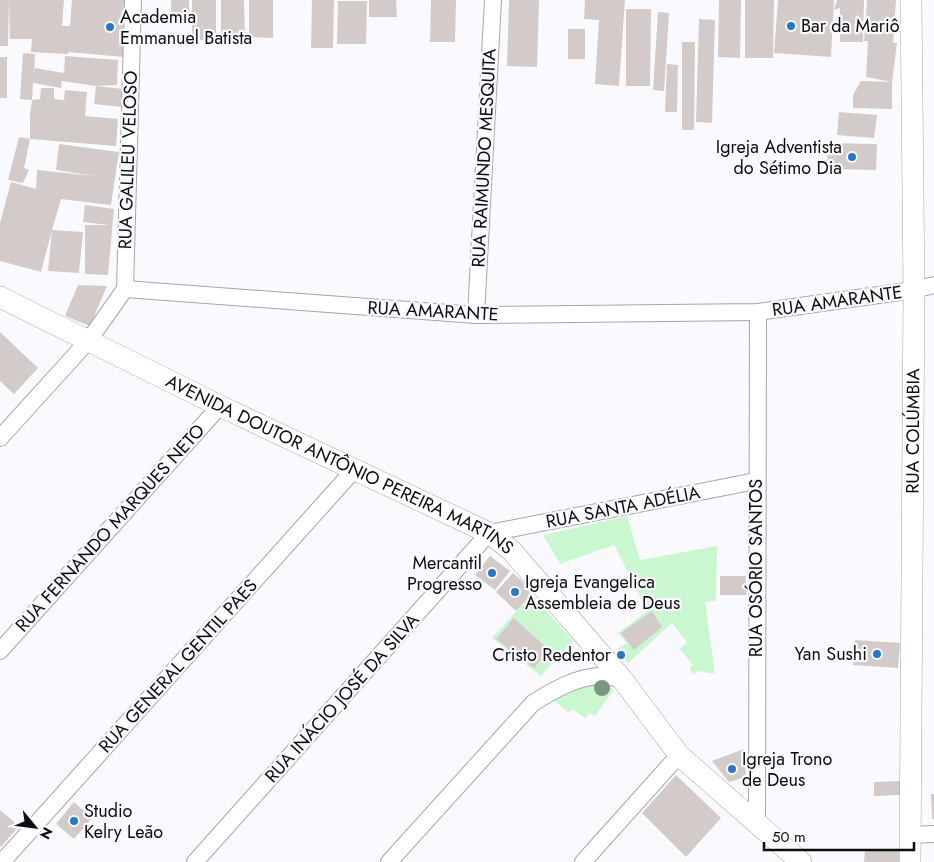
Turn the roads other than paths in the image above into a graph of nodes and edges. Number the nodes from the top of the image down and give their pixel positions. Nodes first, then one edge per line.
1 (133, 0) edge
2 (492, 0) edge
3 (911, 0) edge
4 (924, 288) edge
5 (125, 289) junction
6 (0, 297) edge
7 (758, 312) junction
8 (476, 315) junction
9 (89, 340) junction
10 (220, 406) junction
11 (0, 438) edge
12 (354, 470) junction
13 (756, 481) junction
14 (489, 533) junction
15 (0, 651) edge
16 (622, 679) junction
17 (679, 754) junction
18 (756, 823) junction
19 (934, 834) edge
20 (911, 835) junction
21 (790, 859) edge
22 (2, 862) edge
23 (195, 862) edge
24 (389, 862) edge
25 (583, 862) edge
26 (910, 862) edge

1 - 5 street, RUA GALILEU VELOSO
2 - 8 street, RUA RAIMUNDO MESQUITA
3 - 4 street, RUA COLÚMBIA
4 - 7 street, RUA AMARANTE
4 - 20 street, RUA COLÚMBIA
5 - 8 street, RUA AMARANTE
5 - 9 street
6 - 9 street, AVENIDA DOUTOR ANTÔNIO PEREIRA MARTINS
7 - 8 street, RUA AMARANTE
7 - 13 street, RUA OSÓRIO SANTOS
9 - 10 street, AVENIDA DOUTOR ANTÔNIO PEREIRA MARTINS
9 - 11 street
10 - 12 street, AVENIDA DOUTOR ANTÔNIO PEREIRA MARTINS
10 - 15 street, RUA FERNANDO MARQUES NETO
12 - 14 street, AVENIDA DOUTOR ANTÔNIO PEREIRA MARTINS
12 - 22 street, RUA GENERAL GENTIL PAES
13 - 14 street, RUA SANTA ADÉLIA
13 - 18 street, RUA OSÓRIO SANTOS
14 - 16 street, AVENIDA DOUTOR ANTÔNIO PEREIRA MARTINS
14 - 23 street, RUA INÁCIO JOSÉ DA SILVA
16 - 17 street, AVENIDA DOUTOR ANTÔNIO PEREIRA MARTINS
16 - 24 street
17 - 18 street, AVENIDA DOUTOR ANTÔNIO PEREIRA MARTINS
17 - 25 street
18 - 21 street, AVENIDA DOUTOR ANTÔNIO PEREIRA MARTINS
19 - 20 street
20 - 26 street, RUA COLÚMBIA

